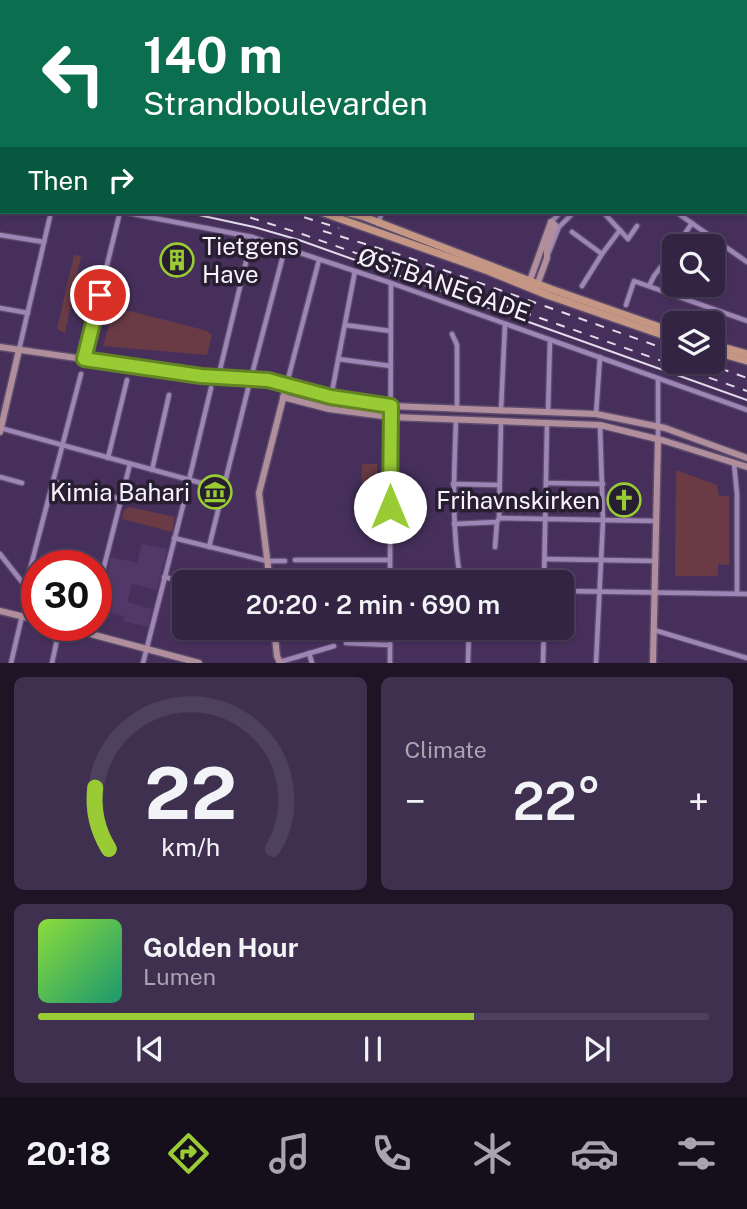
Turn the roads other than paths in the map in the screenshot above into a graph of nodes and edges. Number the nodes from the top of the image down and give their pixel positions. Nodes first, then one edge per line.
1 (51, 214) edge
2 (121, 214) edge
3 (132, 214) edge
4 (339, 214) edge
5 (355, 214) edge
6 (560, 214) edge
7 (572, 214) edge
8 (605, 214) edge
9 (679, 214) edge
10 (376, 218) edge
11 (692, 223) junction
12 (637, 226) dead end
13 (553, 227) junction
14 (620, 230) junction
15 (572, 232) dead end
16 (685, 234) edge
17 (0, 235) edge
18 (252, 237) junction
19 (44, 242) junction
20 (285, 248) junction
21 (602, 254) junction
22 (319, 260) junction
23 (747, 262) edge
24 (662, 267) edge
25 (355, 270) junction
26 (391, 283) junction
27 (532, 286) junction
28 (582, 286) dead end
29 (649, 286) junction
30 (626, 306) dead end
31 (0, 308) edge
32 (28, 313) junction
33 (747, 321) edge
34 (505, 324) junction
35 (345, 325) junction
36 (662, 328) edge
37 (391, 331) junction
38 (452, 334) dead end
39 (662, 335) edge
40 (550, 340) junction
41 (0, 347) edge
42 (725, 348) edge
43 (19, 350) junction
44 (747, 354) edge
45 (725, 355) edge
46 (600, 357) junction
47 (84, 359) junction
48 (338, 359) junction
49 (747, 361) edge
50 (391, 366) junction
51 (81, 373) dead end
52 (218, 378) junction
53 (251, 378) junction
54 (658, 379) junction
55 (127, 380) dead end
56 (286, 383) junction
57 (211, 388) dead end
58 (248, 388) dead end
59 (169, 395) dead end
60 (283, 397) junction
61 (331, 397) junction
62 (391, 406) junction
63 (457, 409) junction
64 (501, 410) junction
65 (747, 410) edge
66 (548, 412) junction
67 (596, 414) junction
68 (391, 416) junction
69 (456, 419) junction
70 (500, 421) junction
71 (547, 422) junction
72 (600, 425) junction
73 (658, 426) junction
74 (0, 430) edge
75 (658, 439) junction
76 (62, 445) junction
77 (108, 458) junction
78 (747, 458) edge
79 (130, 464) junction
80 (739, 466) edge
81 (152, 470) junction
82 (0, 477) edge
83 (22, 482) dead end
84 (53, 482) junction
85 (188, 483) junction
86 (546, 483) junction
87 (453, 484) junction
88 (603, 484) junction
89 (498, 485) junction
90 (223, 489) junction
91 (121, 499) junction
92 (545, 519) junction
93 (498, 520) junction
94 (603, 520) junction
95 (656, 521) junction
96 (737, 522) junction
97 (747, 522) edge
98 (454, 524) junction
99 (174, 538) junction
100 (209, 547) junction
101 (495, 547) dead end
102 (108, 550) edge
103 (0, 554) edge
104 (545, 559) junction
105 (295, 560) dead end
106 (390, 560) junction
107 (267, 561) junction
108 (285, 561) dead end
109 (601, 561) junction
110 (655, 561) junction
111 (268, 570) edge
112 (390, 570) edge
113 (459, 570) edge
114 (545, 570) edge
115 (164, 577) junction
116 (172, 579) edge
117 (574, 591) edge
118 (600, 592) junction
119 (655, 594) junction
120 (737, 594) junction
121 (747, 594) edge
122 (0, 611) edge
123 (21, 616) edge
124 (21, 620) edge
125 (654, 630) junction
126 (112, 640) edge
127 (275, 640) edge
128 (390, 640) edge
129 (469, 640) edge
130 (544, 640) edge
131 (56, 641) edge
132 (346, 643) dead end
133 (390, 645) junction
134 (334, 646) dead end
135 (146, 649) junction
136 (309, 653) junction
137 (747, 658) edge
138 (11, 663) edge
139 (52, 663) edge
140 (143, 663) edge
141 (199, 663) edge
142 (280, 663) edge
143 (313, 663) edge
144 (390, 663) edge
145 (468, 663) edge
146 (543, 663) edge
147 (596, 663) edge
148 (653, 663) edge

1 - 19 street
2 - 47 street
3 - 18 street, ØSTBANEGADE
4 - 10 main road
5 - 10 main road
6 - 13 street
7 - 13 street
8 - 14 street
9 - 11 street
10 - 27 main road
11 - 16 street
11 - 23 street
12 - 14 street
13 - 27 street
13 - 27 street
14 - 21 street
15 - 21 street
17 - 19 street
18 - 20 street, ØSTBANEGADE
18 - 52 street
19 - 32 street
20 - 22 street, ØSTBANEGADE
20 - 53 street
21 - 28 street
22 - 25 street, ØSTBANEGADE
22 - 56 street
24 - 29 street
25 - 26 street, ØSTBANEGADE
25 - 35 street
26 - 34 street, ØSTBANEGADE
26 - 37 street
27 - 36 main road
27 - 39 main road
29 - 30 street
29 - 33 street
31 - 32 street
32 - 43 street
34 - 40 street, ØSTBANEGADE
34 - 64 street
35 - 37 street
35 - 48 street
37 - 50 street
38 - 63 street
40 - 46 street, ØSTBANEGADE
40 - 66 street
41 - 43 street
42 - 44 main road
43 - 47 street
43 - 74 street
45 - 49 main road
46 - 54 street, ØSTBANEGADE
46 - 67 street
47 - 52 street
48 - 50 street
48 - 61 street
50 - 62 street
51 - 76 street
52 - 53 street
53 - 56 street
54 - 65 street, ØSTBANEGADE
54 - 73 street
55 - 77 street
56 - 60 street
56 - 61 street
57 - 85 street
58 - 90 street
59 - 81 street
60 - 68 street
60 - 107 street
61 - 62 street
62 - 63 street
62 - 68 street
63 - 64 street
64 - 66 street
66 - 67 street
67 - 73 street
68 - 69 street
68 - 106 street
69 - 70 street
69 - 87 street
70 - 71 street
70 - 89 street
71 - 72 street
71 - 86 street
72 - 75 street
72 - 88 street
73 - 75 street
73 - 78 street
74 - 76 street
75 - 80 street
75 - 95 street
76 - 77 street
76 - 84 street
77 - 79 street
79 - 81 street
79 - 91 street
80 - 96 street
81 - 85 street
82 - 83 street
84 - 91 street
84 - 103 street
85 - 90 street
85 - 99 street
86 - 88 street
86 - 92 street
87 - 89 street
87 - 98 street
88 - 94 street
89 - 93 street
90 - 100 street
91 - 102 street
92 - 93 street
92 - 94 street
92 - 104 street
93 - 98 street
93 - 101 street
94 - 95 street
94 - 109 street
95 - 110 street
96 - 97 street
96 - 120 street
98 - 113 street
99 - 100 street
99 - 115 street
100 - 107 street
104 - 109 street
104 - 114 street
105 - 106 street
106 - 112 street
107 - 108 street
107 - 111 street
109 - 110 street
109 - 118 street
110 - 119 street
115 - 116 street
115 - 135 street
117 - 118 street
118 - 119 street
118 - 147 street
119 - 120 street
119 - 125 street
120 - 121 street
122 - 123 street
124 - 138 street
125 - 137 street
125 - 148 street
126 - 135 street
127 - 142 street
128 - 133 street
129 - 145 street
130 - 146 street
131 - 139 street
132 - 133 street
133 - 144 street
134 - 136 street
135 - 140 street
135 - 141 street
136 - 142 street
136 - 143 street

